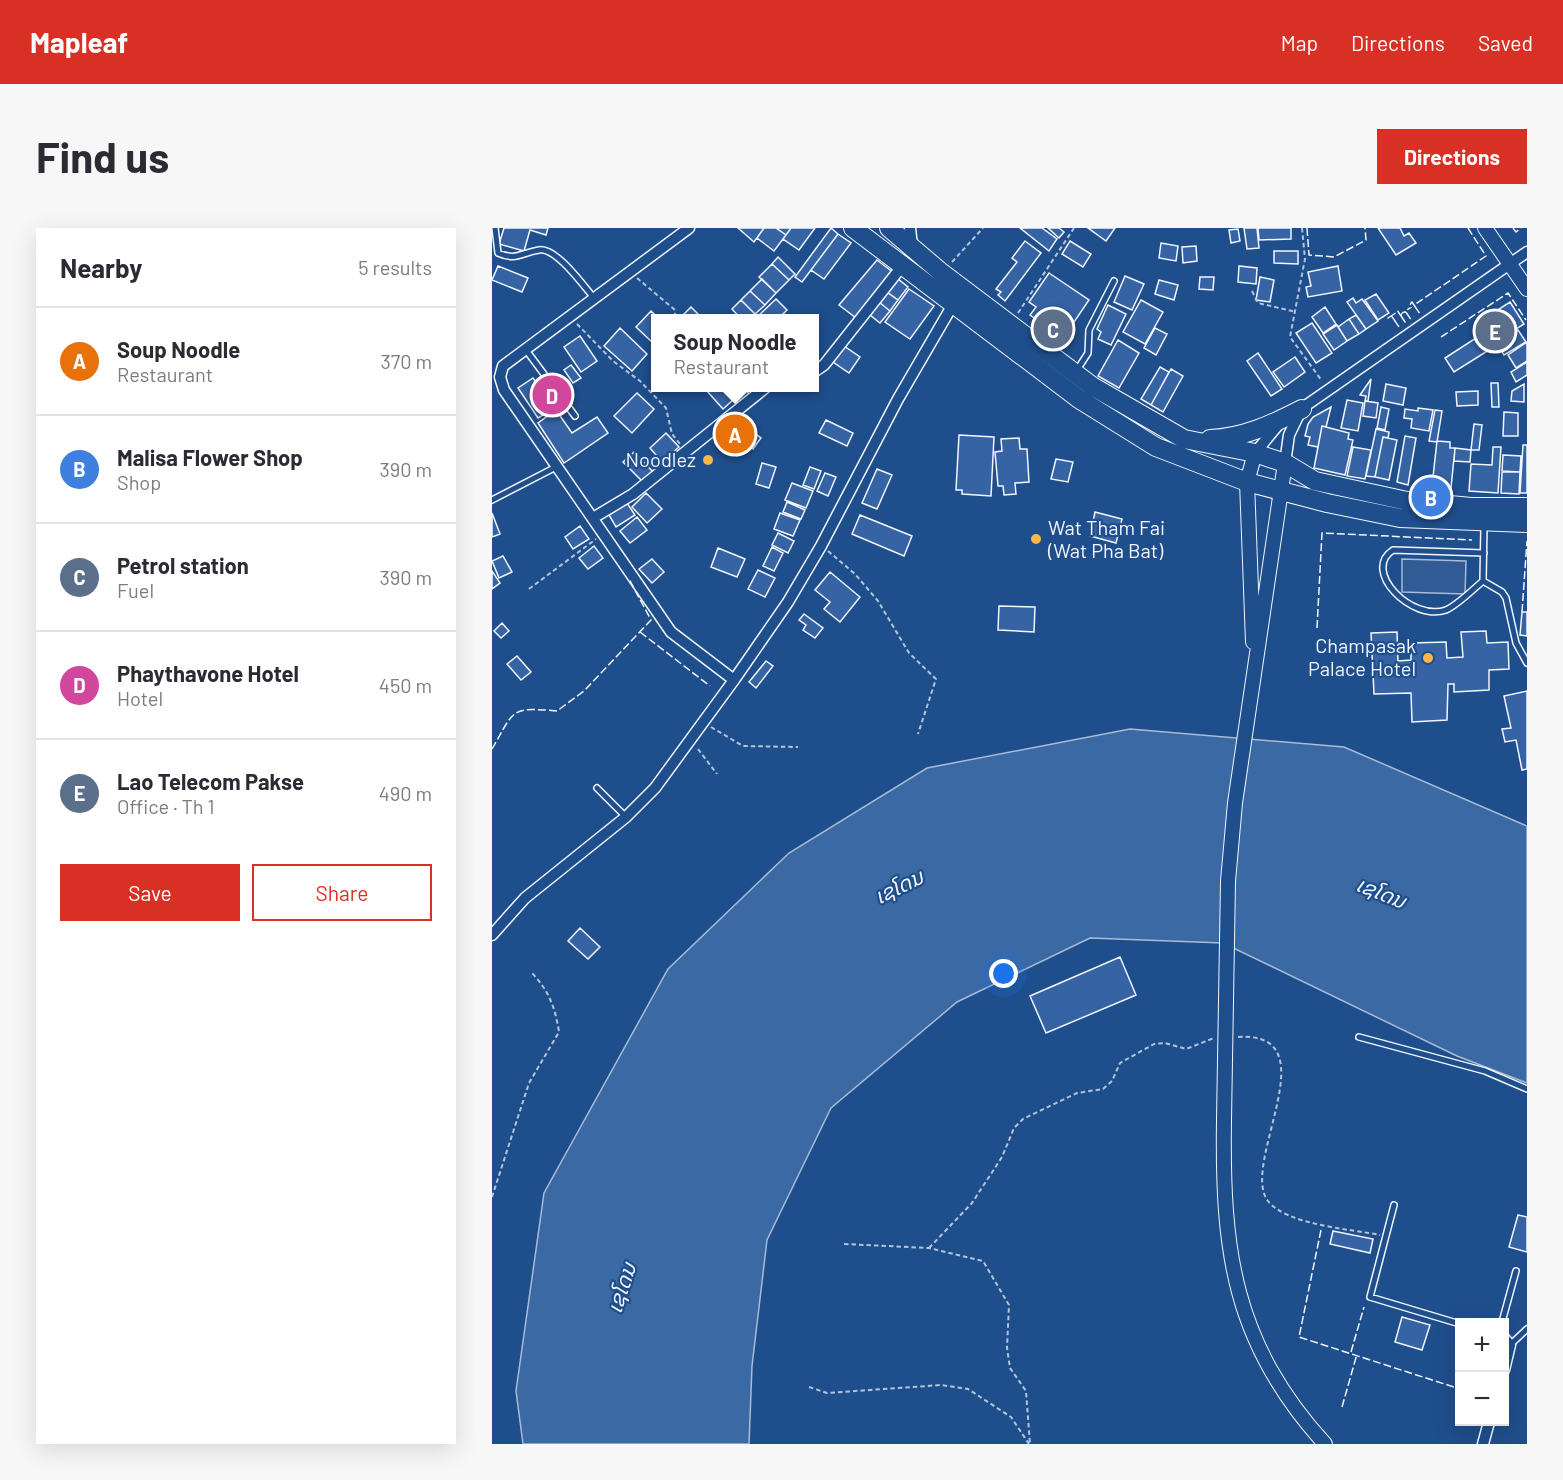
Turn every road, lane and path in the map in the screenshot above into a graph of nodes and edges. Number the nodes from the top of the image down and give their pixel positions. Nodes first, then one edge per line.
1 (495, 228) edge
2 (689, 228) edge
3 (853, 228) edge
4 (889, 228) edge
5 (983, 228) edge
6 (1074, 228) edge
7 (1302, 228) edge
8 (1485, 228) edge
9 (911, 237) edge
10 (1527, 252) edge
11 (1509, 264) junction
12 (903, 265) junction
13 (630, 272) junction
14 (942, 273) junction
15 (1114, 282) dead end
16 (1527, 289) edge
17 (965, 290) junction
18 (1252, 291) dead end
19 (595, 299) junction
20 (952, 305) junction
21 (1296, 312) junction
22 (675, 314) edge
23 (571, 318) junction
24 (1010, 325) junction
25 (526, 350) junction
26 (819, 368) edge
27 (1075, 373) junction
28 (496, 377) edge
29 (1328, 388) junction
30 (759, 392) edge
31 (1302, 409) junction
32 (575, 416) dead end
33 (1185, 439) junction
34 (687, 452) junction
35 (1255, 453) junction
36 (1285, 463) junction
37 (557, 466) junction
38 (1247, 482) junction
39 (1281, 492) junction
40 (492, 500) edge
41 (1527, 507) edge
42 (593, 518) junction
43 (1484, 522) junction
44 (1527, 523) edge
45 (603, 533) junction
46 (821, 546) junction
47 (1484, 553) junction
48 (1483, 581) junction
49 (529, 589) dead end
50 (1527, 663) edge
51 (735, 680) junction
52 (1253, 684) junction
53 (704, 722) junction
54 (918, 735) dead end
55 (690, 740) junction
56 (798, 747) dead end
57 (717, 774) dead end
58 (597, 788) dead end
59 (626, 817) junction
60 (492, 935) edge
61 (532, 973) dead end
62 (1359, 1037) dead end
63 (1527, 1089) edge
64 (1014, 1128) dead end
65 (492, 1197) edge
66 (1394, 1205) dead end
67 (844, 1244) dead end
68 (929, 1248) junction
69 (1516, 1271) dead end
70 (1503, 1318) edge
71 (1455, 1322) edge
72 (1527, 1329) edge
73 (1509, 1341) edge
74 (809, 1387) dead end
75 (1488, 1426) edge
76 (1030, 1444) edge
77 (1325, 1444) edge
78 (1483, 1444) edge

1 - 19 lane
2 - 13 street
3 - 12 highway
4 - 9 highway
5 - 14 path
6 - 24 path
7 - 21 path
8 - 11 street
9 - 14 highway
10 - 11 street, Th 1
11 - 16 street
11 - 29 street, Th 1
12 - 20 highway
12 - 26 street
13 - 19 street
13 - 22 path
14 - 17 highway
15 - 27 lane
17 - 20 street
17 - 24 highway
18 - 21 path
19 - 23 street
20 - 38 highway
20 - 46 street
21 - 29 path
23 - 25 street
23 - 34 path
24 - 27 highway
25 - 28 street
25 - 32 lane
27 - 33 highway
28 - 37 street
29 - 31 street, Th 1
30 - 34 street
31 - 33 highway
31 - 35 street, Th 1
31 - 36 street, Th 1
33 - 35 highway
34 - 42 street
35 - 36 highway
35 - 38 street
36 - 39 street
36 - 41 highway
37 - 40 lane
37 - 42 street
38 - 39 highway
38 - 52 street
39 - 43 highway
39 - 52 street
42 - 45 street
43 - 44 highway
43 - 47 lane
45 - 49 path
45 - 51 street
46 - 51 street
46 - 54 path
47 - 48 lane
47 - 48 lane
48 - 50 lane
51 - 53 street
52 - 77 street, bridge
53 - 55 street
53 - 56 path
55 - 57 path
55 - 59 street
58 - 59 lane
59 - 60 street
61 - 65 path
62 - 63 lane
64 - 68 path
66 - 71 lane
67 - 68 path
68 - 76 path
69 - 70 lane
72 - 73 lane
74 - 76 path
75 - 78 street

